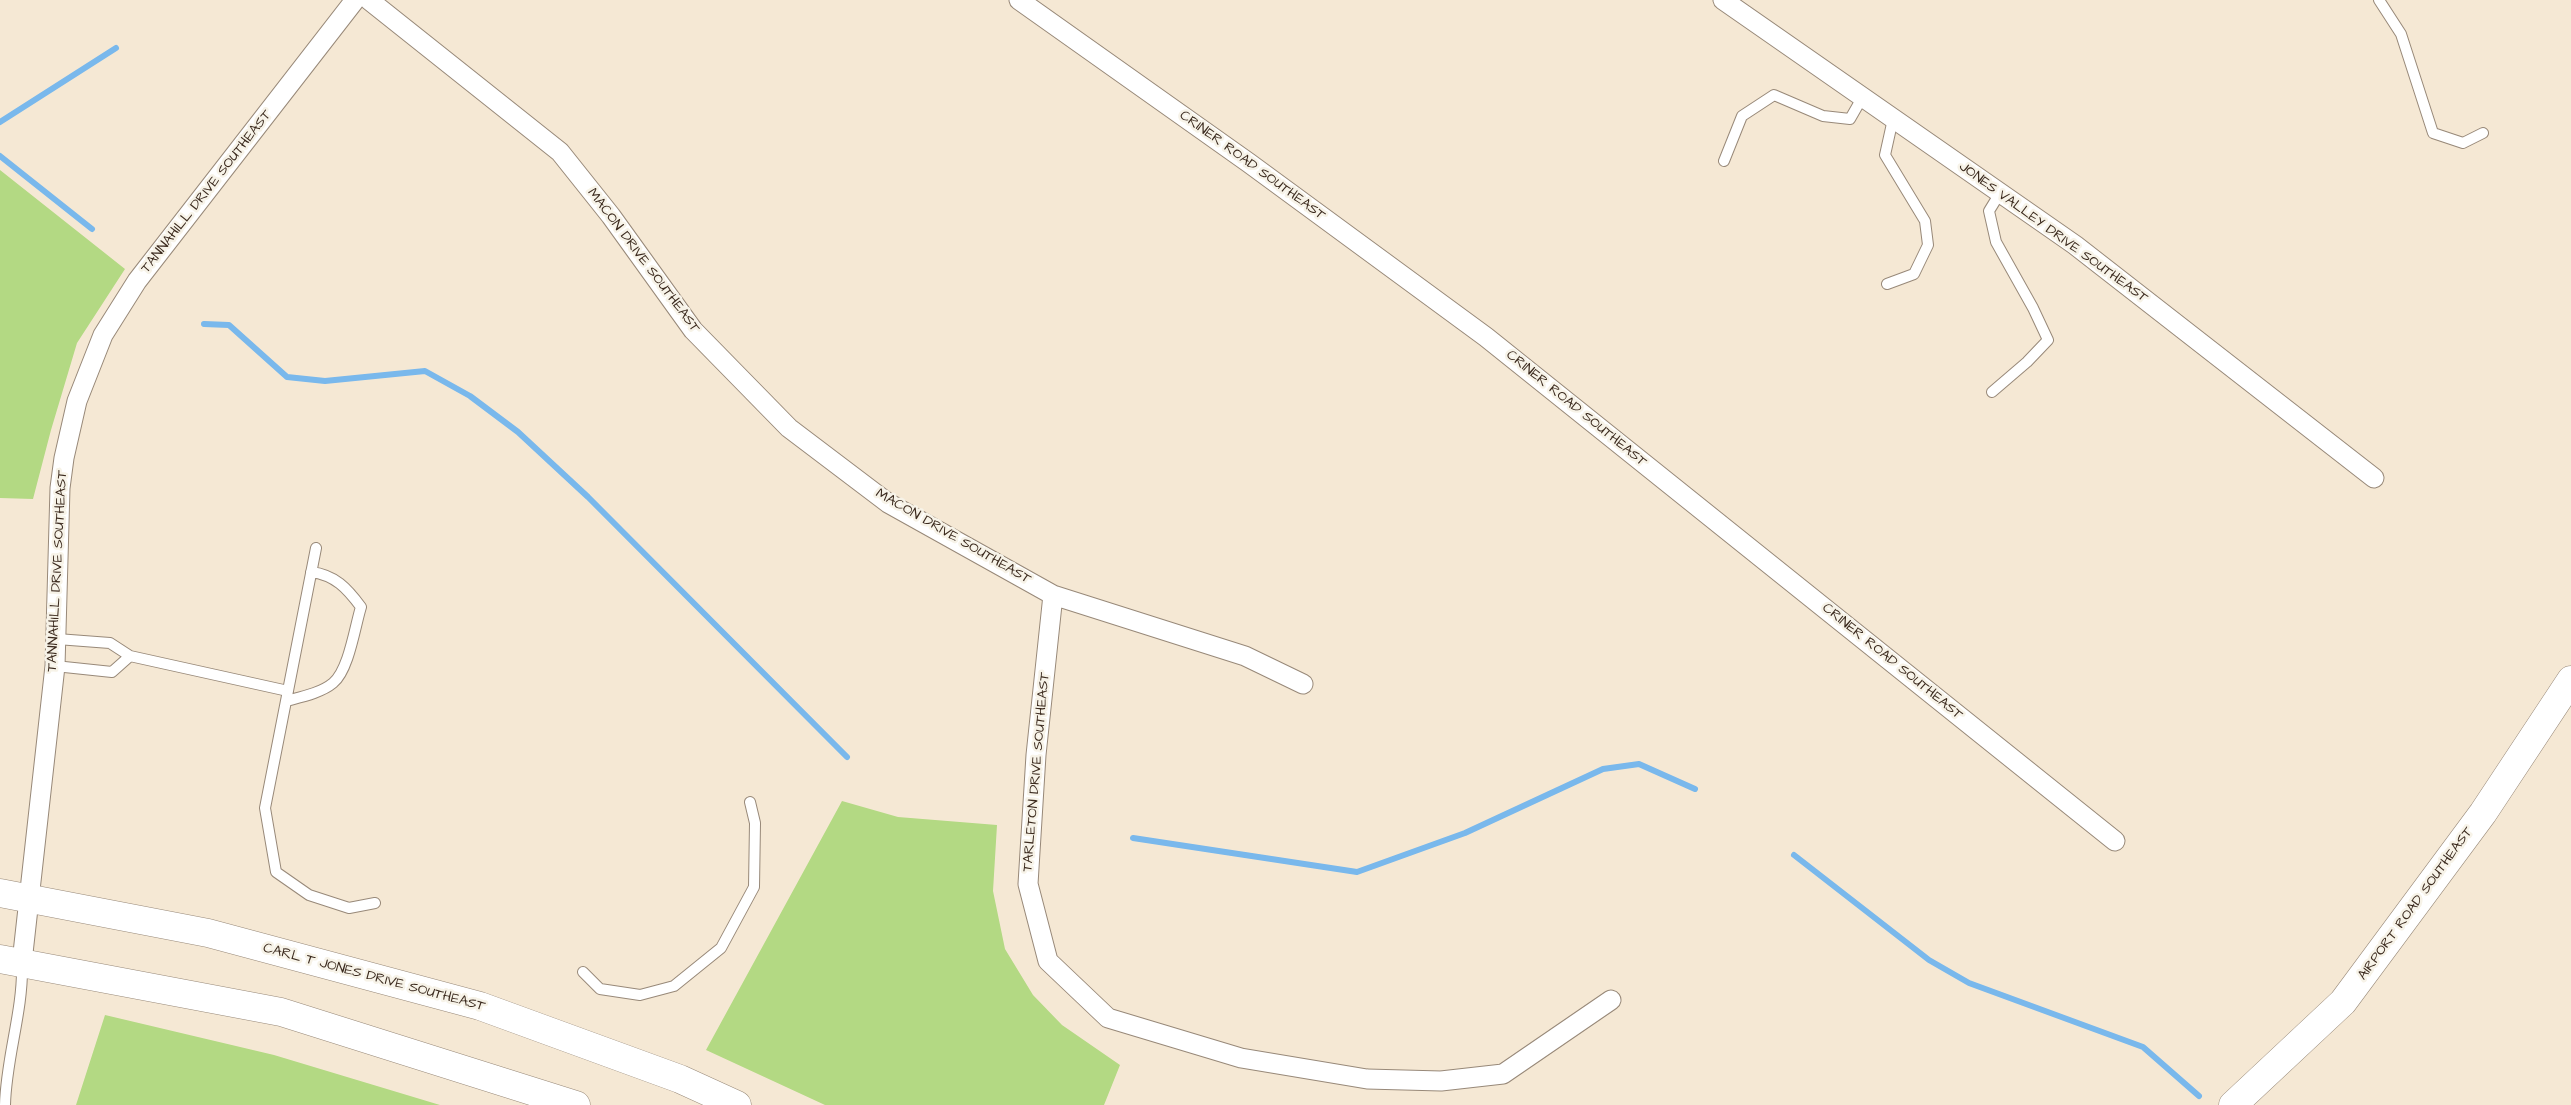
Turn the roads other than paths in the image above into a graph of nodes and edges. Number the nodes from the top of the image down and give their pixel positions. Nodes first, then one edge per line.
1 (355, 0) edge
2 (369, 0) edge
3 (1019, 0) edge
4 (1723, 0) edge
5 (2379, 0) edge
6 (1862, 98) junction
7 (1893, 119) junction
8 (2483, 133) dead end
9 (1724, 161) dead end
10 (2000, 193) junction
11 (1887, 284) dead end
12 (1992, 392) dead end
13 (2374, 478) dead end
14 (316, 548) dead end
15 (311, 572) junction
16 (1053, 595) junction
17 (57, 639) junction
18 (130, 656) junction
19 (55, 666) junction
20 (2571, 680) edge
21 (1303, 684) dead end
22 (287, 696) junction
23 (750, 802) dead end
24 (2115, 841) dead end
25 (0, 893) edge
26 (30, 898) junction
27 (375, 903) dead end
28 (11, 960) edge
29 (583, 972) dead end
30 (1611, 1000) dead end
31 (5, 1105) edge
32 (576, 1105) edge
33 (737, 1105) edge
34 (2233, 1105) edge

1 - 17 street, TANNAHILL DRIVE SOUTHEAST
2 - 16 street, MACON DRIVE SOUTHEAST
3 - 24 street, CRINER ROAD SOUTHEAST
4 - 6 street, JONES VALLEY DRIVE SOUTHEAST
5 - 8 lane
6 - 7 street, JONES VALLEY DRIVE SOUTHEAST
6 - 9 lane
7 - 10 street, JONES VALLEY DRIVE SOUTHEAST
7 - 11 lane
10 - 12 lane
10 - 13 street, JONES VALLEY DRIVE SOUTHEAST
14 - 15 lane
15 - 22 lane
15 - 22 lane
16 - 21 street, MACON DRIVE SOUTHEAST
16 - 30 street, TARLETON DRIVE SOUTHEAST
17 - 18 lane
17 - 19 street, TANNAHILL DRIVE SOUTHEAST
18 - 19 lane
18 - 22 lane
19 - 26 street, TANNAHILL DRIVE SOUTHEAST
20 - 34 main road, AIRPORT ROAD SOUTHEAST
22 - 27 lane
23 - 29 lane
25 - 26 main road, CARL T JONES DRIVE SOUTHEAST
26 - 28 street, TANNAHILL DRIVE SOUTHEAST
26 - 33 main road, CARL T JONES DRIVE SOUTHEAST
28 - 31 lane
28 - 32 main road

